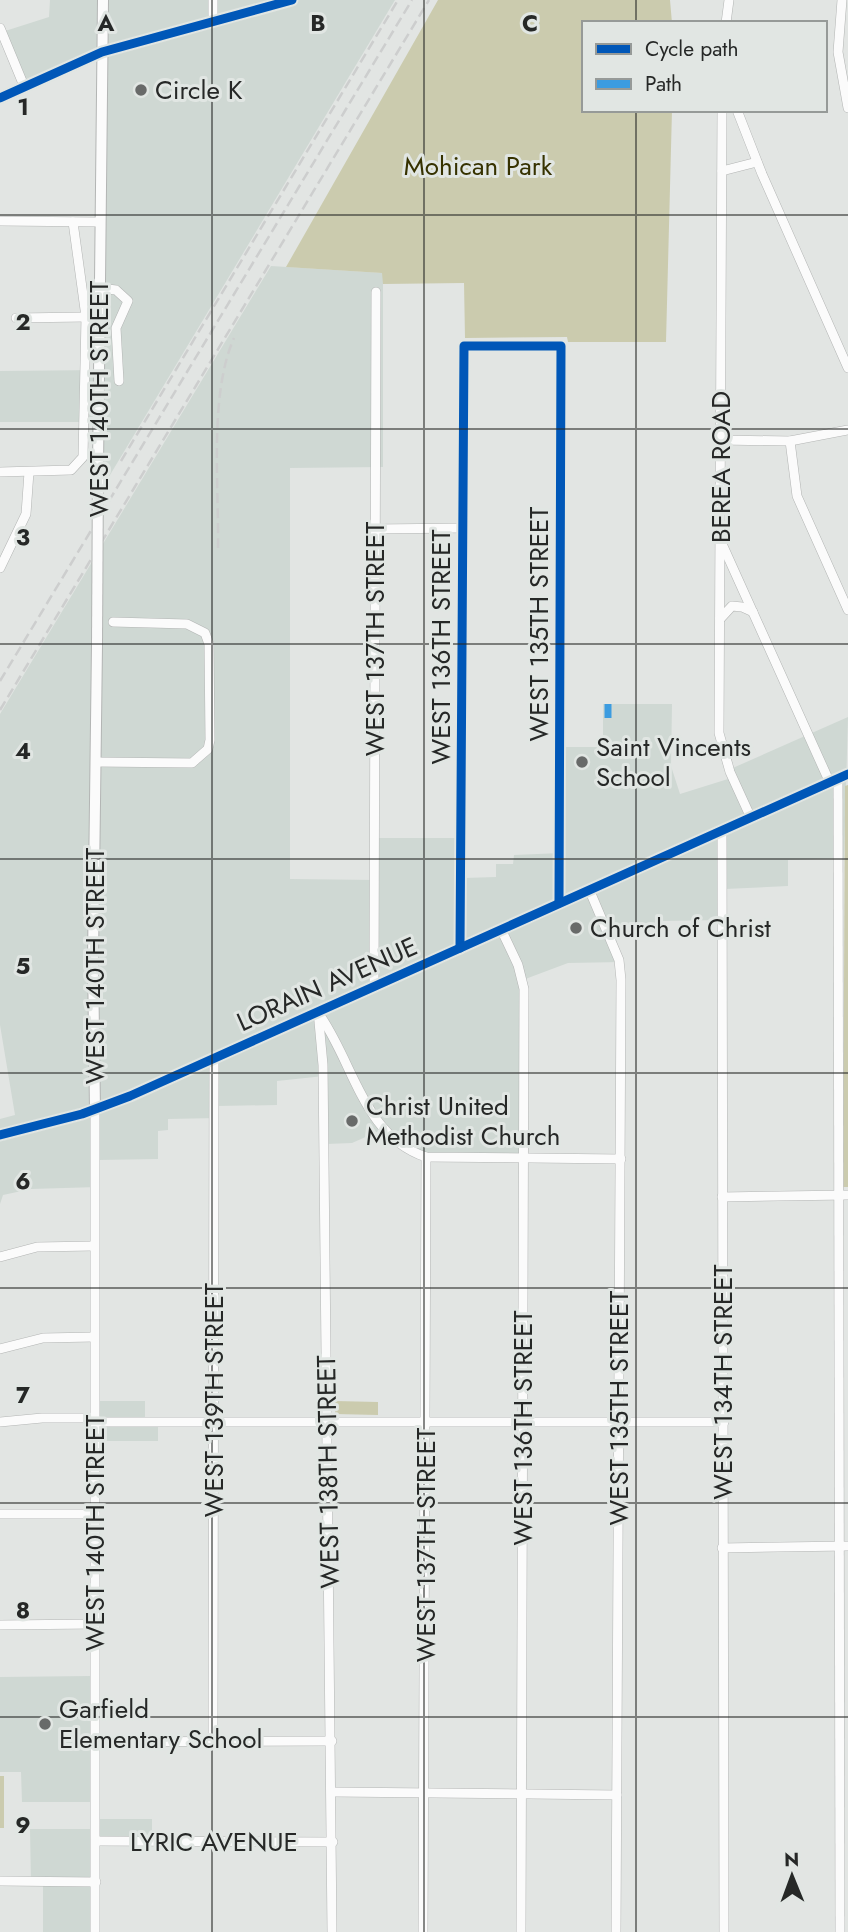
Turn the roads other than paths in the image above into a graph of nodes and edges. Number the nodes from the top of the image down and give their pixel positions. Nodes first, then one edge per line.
1 (103, 0) edge
2 (213, 0) edge
3 (292, 0) edge
4 (729, 0) edge
5 (842, 0) edge
6 (214, 20) junction
7 (726, 21) edge
8 (0, 28) edge
9 (102, 52) junction
10 (24, 86) junction
11 (0, 98) edge
12 (848, 108) edge
13 (722, 112) edge
14 (738, 112) edge
15 (757, 162) junction
16 (722, 171) junction
17 (0, 221) edge
18 (73, 222) junction
19 (100, 222) junction
20 (99, 288) junction
21 (376, 292) dead end
22 (86, 317) junction
23 (16, 318) dead end
24 (464, 346) joint
25 (848, 368) edge
26 (119, 381) dead end
27 (848, 430) edge
28 (720, 440) junction
29 (790, 441) junction
30 (0, 472) edge
31 (29, 472) junction
32 (463, 528) junction
33 (375, 529) junction
34 (721, 541) junction
35 (0, 568) edge
36 (848, 610) edge
37 (753, 613) junction
38 (720, 620) junction
39 (113, 622) dead end
40 (96, 762) junction
41 (841, 778) edge
42 (751, 818) junction
43 (722, 832) junction
44 (589, 889) junction
45 (559, 903) junction
46 (501, 929) junction
47 (460, 948) junction
48 (374, 987) junction
49 (318, 1012) junction
50 (214, 1058) junction
51 (95, 1110) junction
52 (0, 1135) edge
53 (426, 1157) junction
54 (523, 1157) junction
55 (621, 1159) junction
56 (844, 1195) edge
57 (722, 1197) junction
58 (93, 1246) junction
59 (0, 1257) edge
60 (94, 1337) junction
61 (0, 1349) edge
62 (95, 1420) junction
63 (327, 1420) junction
64 (214, 1421) junction
65 (426, 1421) junction
66 (523, 1421) junction
67 (619, 1421) junction
68 (0, 1422) edge
69 (724, 1422) junction
70 (0, 1514) edge
71 (95, 1514) junction
72 (844, 1546) edge
73 (722, 1548) junction
74 (95, 1624) junction
75 (0, 1625) edge
76 (213, 1741) junction
77 (332, 1741) junction
78 (96, 1742) junction
79 (333, 1792) junction
80 (425, 1794) junction
81 (522, 1794) junction
82 (617, 1795) junction
83 (96, 1841) junction
84 (333, 1842) junction
85 (0, 1881) edge
86 (96, 1882) junction
87 (95, 1932) edge
88 (332, 1932) edge
89 (423, 1932) edge
90 (521, 1932) edge
91 (616, 1932) edge
92 (724, 1932) edge
93 (840, 1932) edge

1 - 9 main road, WEST 140TH STREET
2 - 6 street
3 - 6 main road
4 - 7 street
5 - 12 street
6 - 9 main road
8 - 10 street
9 - 10 main road
9 - 19 main road, WEST 140TH STREET
10 - 11 main road
13 - 16 street, BEREA ROAD
14 - 15 street
15 - 16 street
15 - 25 street
16 - 28 street, BEREA ROAD
17 - 18 street
18 - 19 street
18 - 22 street
19 - 20 main road, WEST 140TH STREET
20 - 26 street
20 - 40 main road, WEST 140TH STREET, bridge
21 - 33 street, WEST 137TH STREET
22 - 23 street
22 - 31 street
24 - 32 street, WEST 136TH STREET
24 - 45 street, WEST 135TH STREET
27 - 29 street
28 - 29 street
28 - 34 street, BEREA ROAD
29 - 36 street
30 - 31 street
31 - 35 street
32 - 33 street
32 - 47 street, WEST 136TH STREET
33 - 48 street, WEST 137TH STREET
34 - 37 street
34 - 38 street, BEREA ROAD
37 - 38 street
37 - 41 street
38 - 42 street, BEREA ROAD
39 - 40 street
40 - 51 main road, WEST 140TH STREET
41 - 42 main road, LORAIN AVENUE
41 - 56 street
42 - 43 main road, LORAIN AVENUE
43 - 44 main road, LORAIN AVENUE
43 - 57 street, WEST 134TH STREET
44 - 45 main road, LORAIN AVENUE
44 - 55 street, WEST 135TH STREET
45 - 46 main road, LORAIN AVENUE
46 - 47 main road, LORAIN AVENUE
46 - 54 street, WEST 136TH STREET
47 - 48 main road, LORAIN AVENUE
48 - 49 main road, LORAIN AVENUE
49 - 50 main road, LORAIN AVENUE
49 - 53 street
49 - 63 street, WEST 138TH STREET
50 - 51 main road, LORAIN AVENUE
50 - 64 street, WEST 139TH STREET
51 - 52 main road, LORAIN AVENUE
51 - 58 street, WEST 140TH STREET
53 - 54 street
53 - 65 street, WEST 137TH STREET
54 - 55 street
54 - 66 street, WEST 136TH STREET
55 - 67 street, WEST 135TH STREET
56 - 57 street
56 - 72 street
57 - 69 street, WEST 134TH STREET
58 - 59 street
58 - 60 street, WEST 140TH STREET
60 - 61 street
60 - 62 street, WEST 140TH STREET
62 - 64 street
62 - 68 street
62 - 71 street, WEST 140TH STREET
63 - 64 street
63 - 65 street
63 - 77 street, WEST 138TH STREET
64 - 76 street, WEST 139TH STREET
65 - 66 street
65 - 80 street, WEST 137TH STREET
66 - 67 street
66 - 81 street, WEST 136TH STREET
67 - 69 street
67 - 82 street, WEST 135TH STREET
69 - 73 street, WEST 134TH STREET
70 - 71 street
71 - 74 street, WEST 140TH STREET
72 - 73 street
72 - 93 street
73 - 92 street, WEST 134TH STREET
74 - 75 street
74 - 78 street, WEST 140TH STREET
76 - 77 street
76 - 78 street
77 - 79 street, WEST 138TH STREET
78 - 83 street, WEST 140TH STREET
79 - 80 street
79 - 84 street, WEST 138TH STREET
80 - 81 street
80 - 89 street, WEST 137TH STREET
81 - 82 street
81 - 90 street, WEST 136TH STREET
82 - 91 street, WEST 135TH STREET
83 - 84 street, LYRIC AVENUE
83 - 86 street, WEST 140TH STREET
84 - 88 street, WEST 138TH STREET
85 - 86 street
86 - 87 street, WEST 140TH STREET

